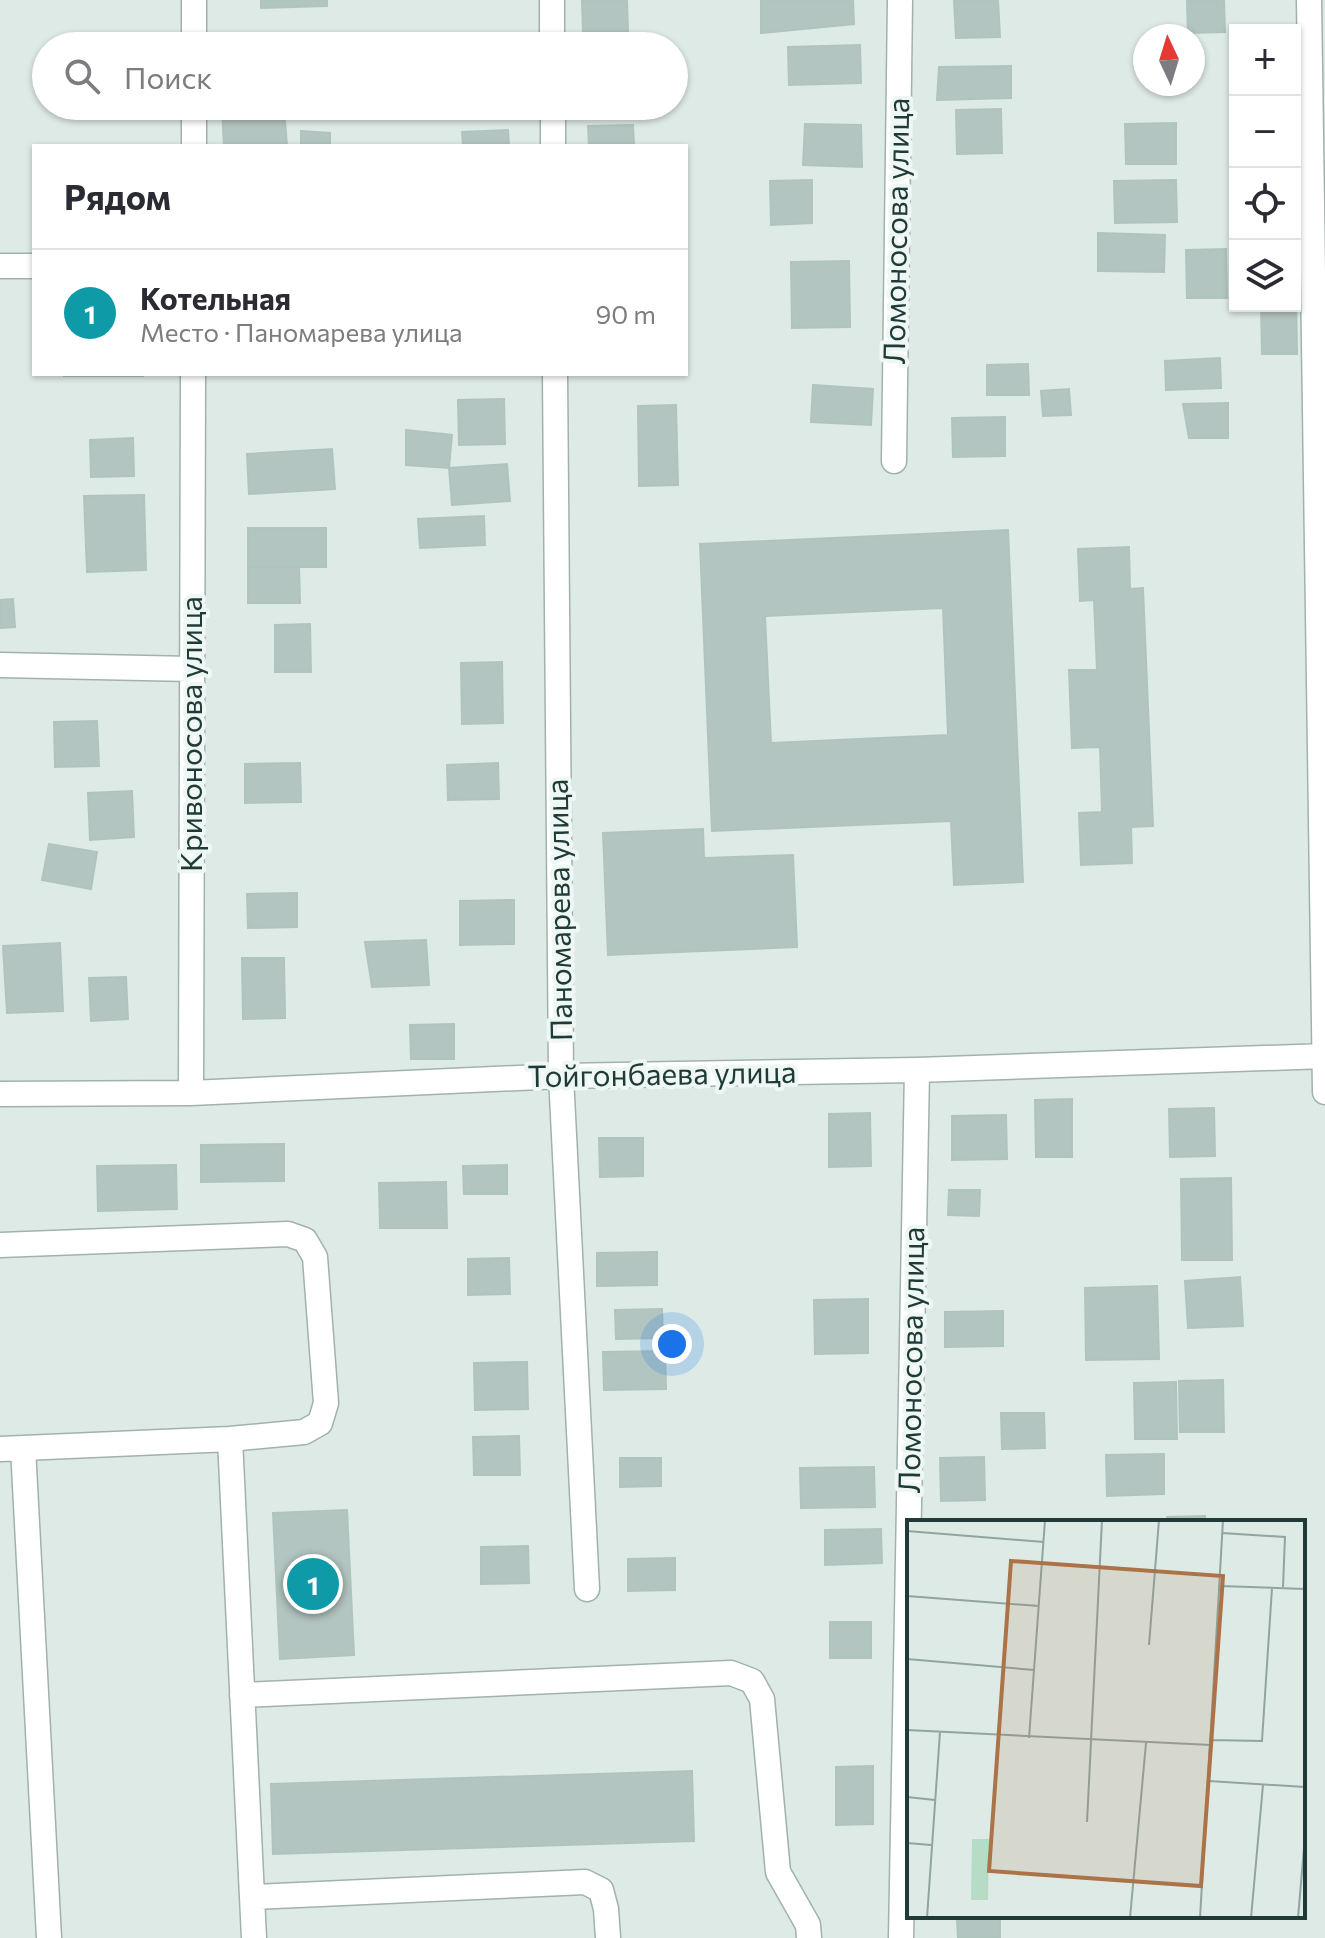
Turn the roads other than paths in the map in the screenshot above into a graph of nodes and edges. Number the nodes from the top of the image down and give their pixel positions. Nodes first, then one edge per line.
1 (194, 0) edge
2 (552, 0) edge
3 (900, 0) edge
4 (1309, 0) edge
5 (194, 32) edge
6 (552, 32) edge
7 (1318, 62) edge
8 (194, 120) edge
9 (553, 120) edge
10 (194, 144) edge
11 (553, 144) edge
12 (0, 266) edge
13 (32, 266) edge
14 (193, 376) edge
15 (555, 376) edge
16 (894, 461) dead end
17 (0, 665) edge
18 (192, 669) junction
19 (1325, 1026) edge
20 (1325, 1056) edge
21 (917, 1070) junction
22 (561, 1076) junction
23 (1325, 1092) edge
24 (191, 1093) junction
25 (0, 1094) edge
26 (0, 1245) edge
27 (230, 1439) junction
28 (11, 1449) edge
29 (909, 1520) edge
30 (587, 1589) dead end
31 (907, 1612) edge
32 (242, 1695) junction
33 (252, 1897) junction
34 (49, 1938) edge
35 (254, 1938) edge
36 (608, 1938) edge
37 (809, 1938) edge
38 (901, 1938) edge

1 - 5 street
2 - 6 street
3 - 16 street, Ломоносова улица
4 - 7 street
7 - 19 street
8 - 10 street
9 - 11 street
12 - 13 street
14 - 18 street, Кривоносова улица
15 - 22 street, Паномарева улица
17 - 18 street
18 - 24 street, Кривоносова улица
19 - 20 street
20 - 21 street, Тойгонбаева улица
20 - 23 street
21 - 22 street, Тойгонбаева улица
21 - 29 street, Ломоносова улица
22 - 24 street, Тойгонбаева улица
22 - 30 street, Паномарева улица
24 - 25 street, Тойгонбаева улица
26 - 27 street
27 - 28 street
27 - 32 street
28 - 34 street
31 - 38 street, Ломоносова улица
32 - 33 street
32 - 37 street
33 - 35 street
33 - 36 street

